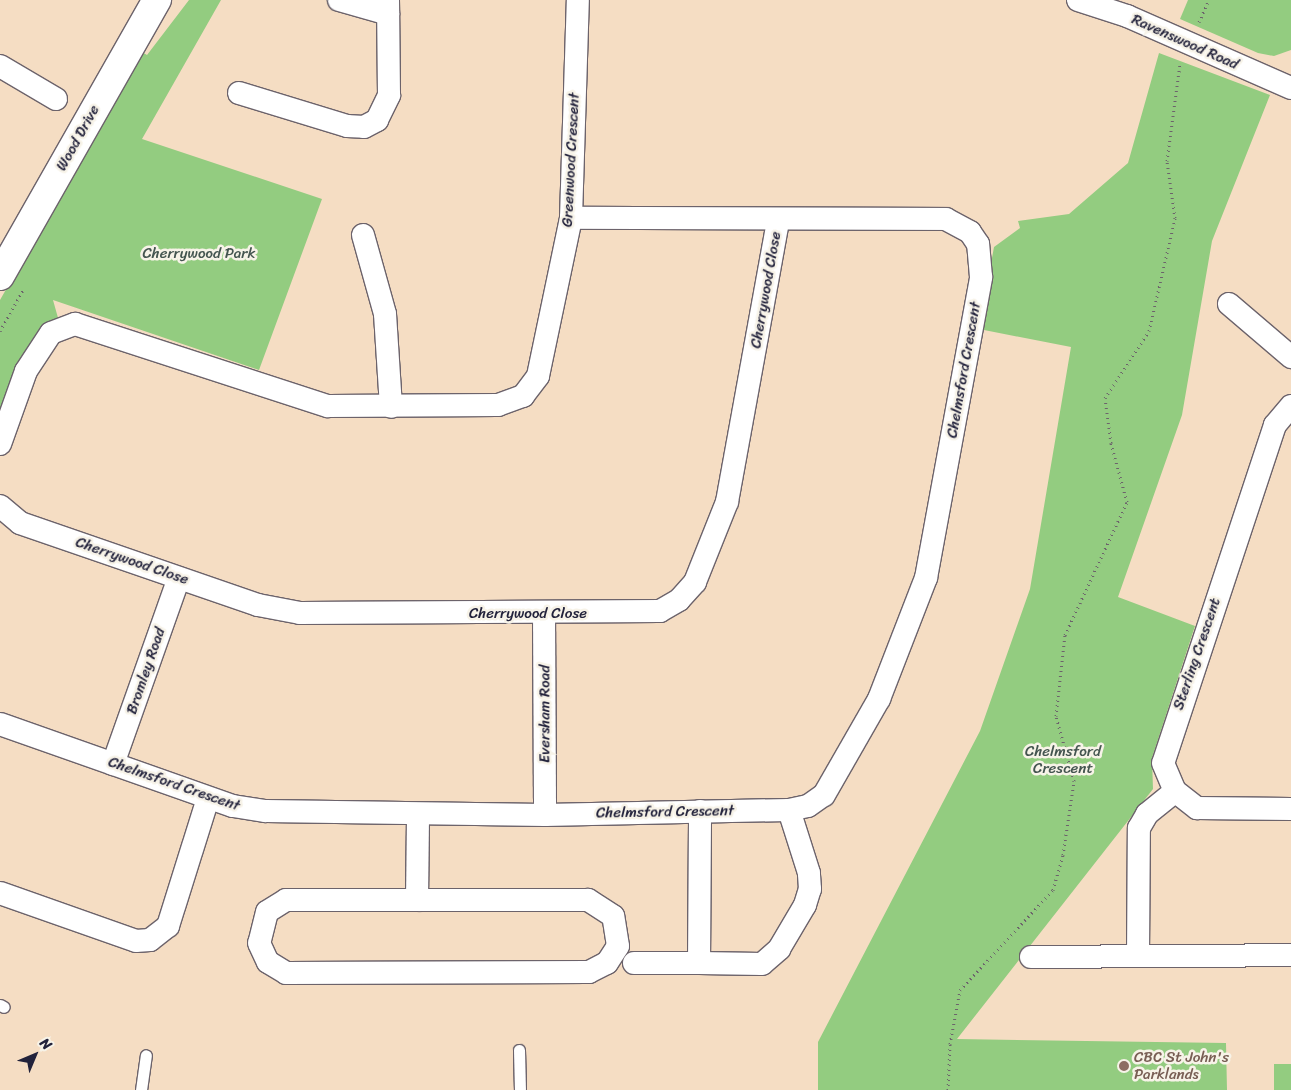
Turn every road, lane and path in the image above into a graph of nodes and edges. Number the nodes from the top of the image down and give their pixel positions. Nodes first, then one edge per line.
1 (157, 0) edge
2 (339, 0) edge
3 (578, 0) edge
4 (1078, 0) edge
5 (388, 7) edge
6 (1187, 44) junction
7 (0, 66) edge
8 (1291, 88) edge
9 (239, 93) dead end
10 (56, 99) dead end
11 (571, 218) junction
12 (778, 221) junction
13 (363, 235) dead end
14 (0, 276) edge
15 (1229, 304) dead end
16 (1291, 358) edge
17 (1291, 406) edge
18 (391, 407) junction
19 (0, 444) edge
20 (0, 506) edge
21 (179, 578) junction
22 (544, 613) junction
23 (0, 724) edge
24 (114, 764) junction
25 (1175, 791) junction
26 (208, 798) junction
27 (1291, 809) edge
28 (789, 810) junction
29 (700, 811) junction
30 (418, 814) junction
31 (545, 815) junction
32 (0, 892) edge
33 (417, 900) junction
34 (1291, 955) edge
35 (1138, 956) junction
36 (1031, 957) dead end
37 (634, 963) dead end
38 (699, 963) junction
39 (519, 1050) dead end
40 (146, 1055) dead end
41 (141, 1090) edge
42 (520, 1090) edge
43 (948, 1090) edge

1 - 14 street, Wood Drive
2 - 5 street
3 - 11 street, Greenwood Crescent
4 - 6 street, Ravenswood Road
5 - 9 street
6 - 8 street, Ravenswood Road
6 - 43 path
7 - 10 street
11 - 12 street, Chelmsford Crescent
11 - 18 street, Greenwood Crescent
12 - 22 street, Cherrywood Close
12 - 28 street, Chelmsford Crescent
13 - 18 street
15 - 16 street
17 - 25 street, Sterling Crescent
18 - 19 street
20 - 21 street, Cherrywood Close
21 - 22 street, Cherrywood Close
21 - 24 street, Bromley Road
22 - 31 street, Eversham Road
23 - 24 street, Chelmsford Crescent
24 - 26 street, Chelmsford Crescent
25 - 27 street
25 - 35 street
26 - 30 street, Chelmsford Crescent
26 - 32 street
28 - 29 street, Chelmsford Crescent
28 - 38 street
29 - 31 street, Chelmsford Crescent
29 - 38 street
30 - 31 street, Chelmsford Crescent
30 - 33 street
33 - 33 street
34 - 35 street
35 - 36 street
37 - 38 street
39 - 42 lane
40 - 41 lane

